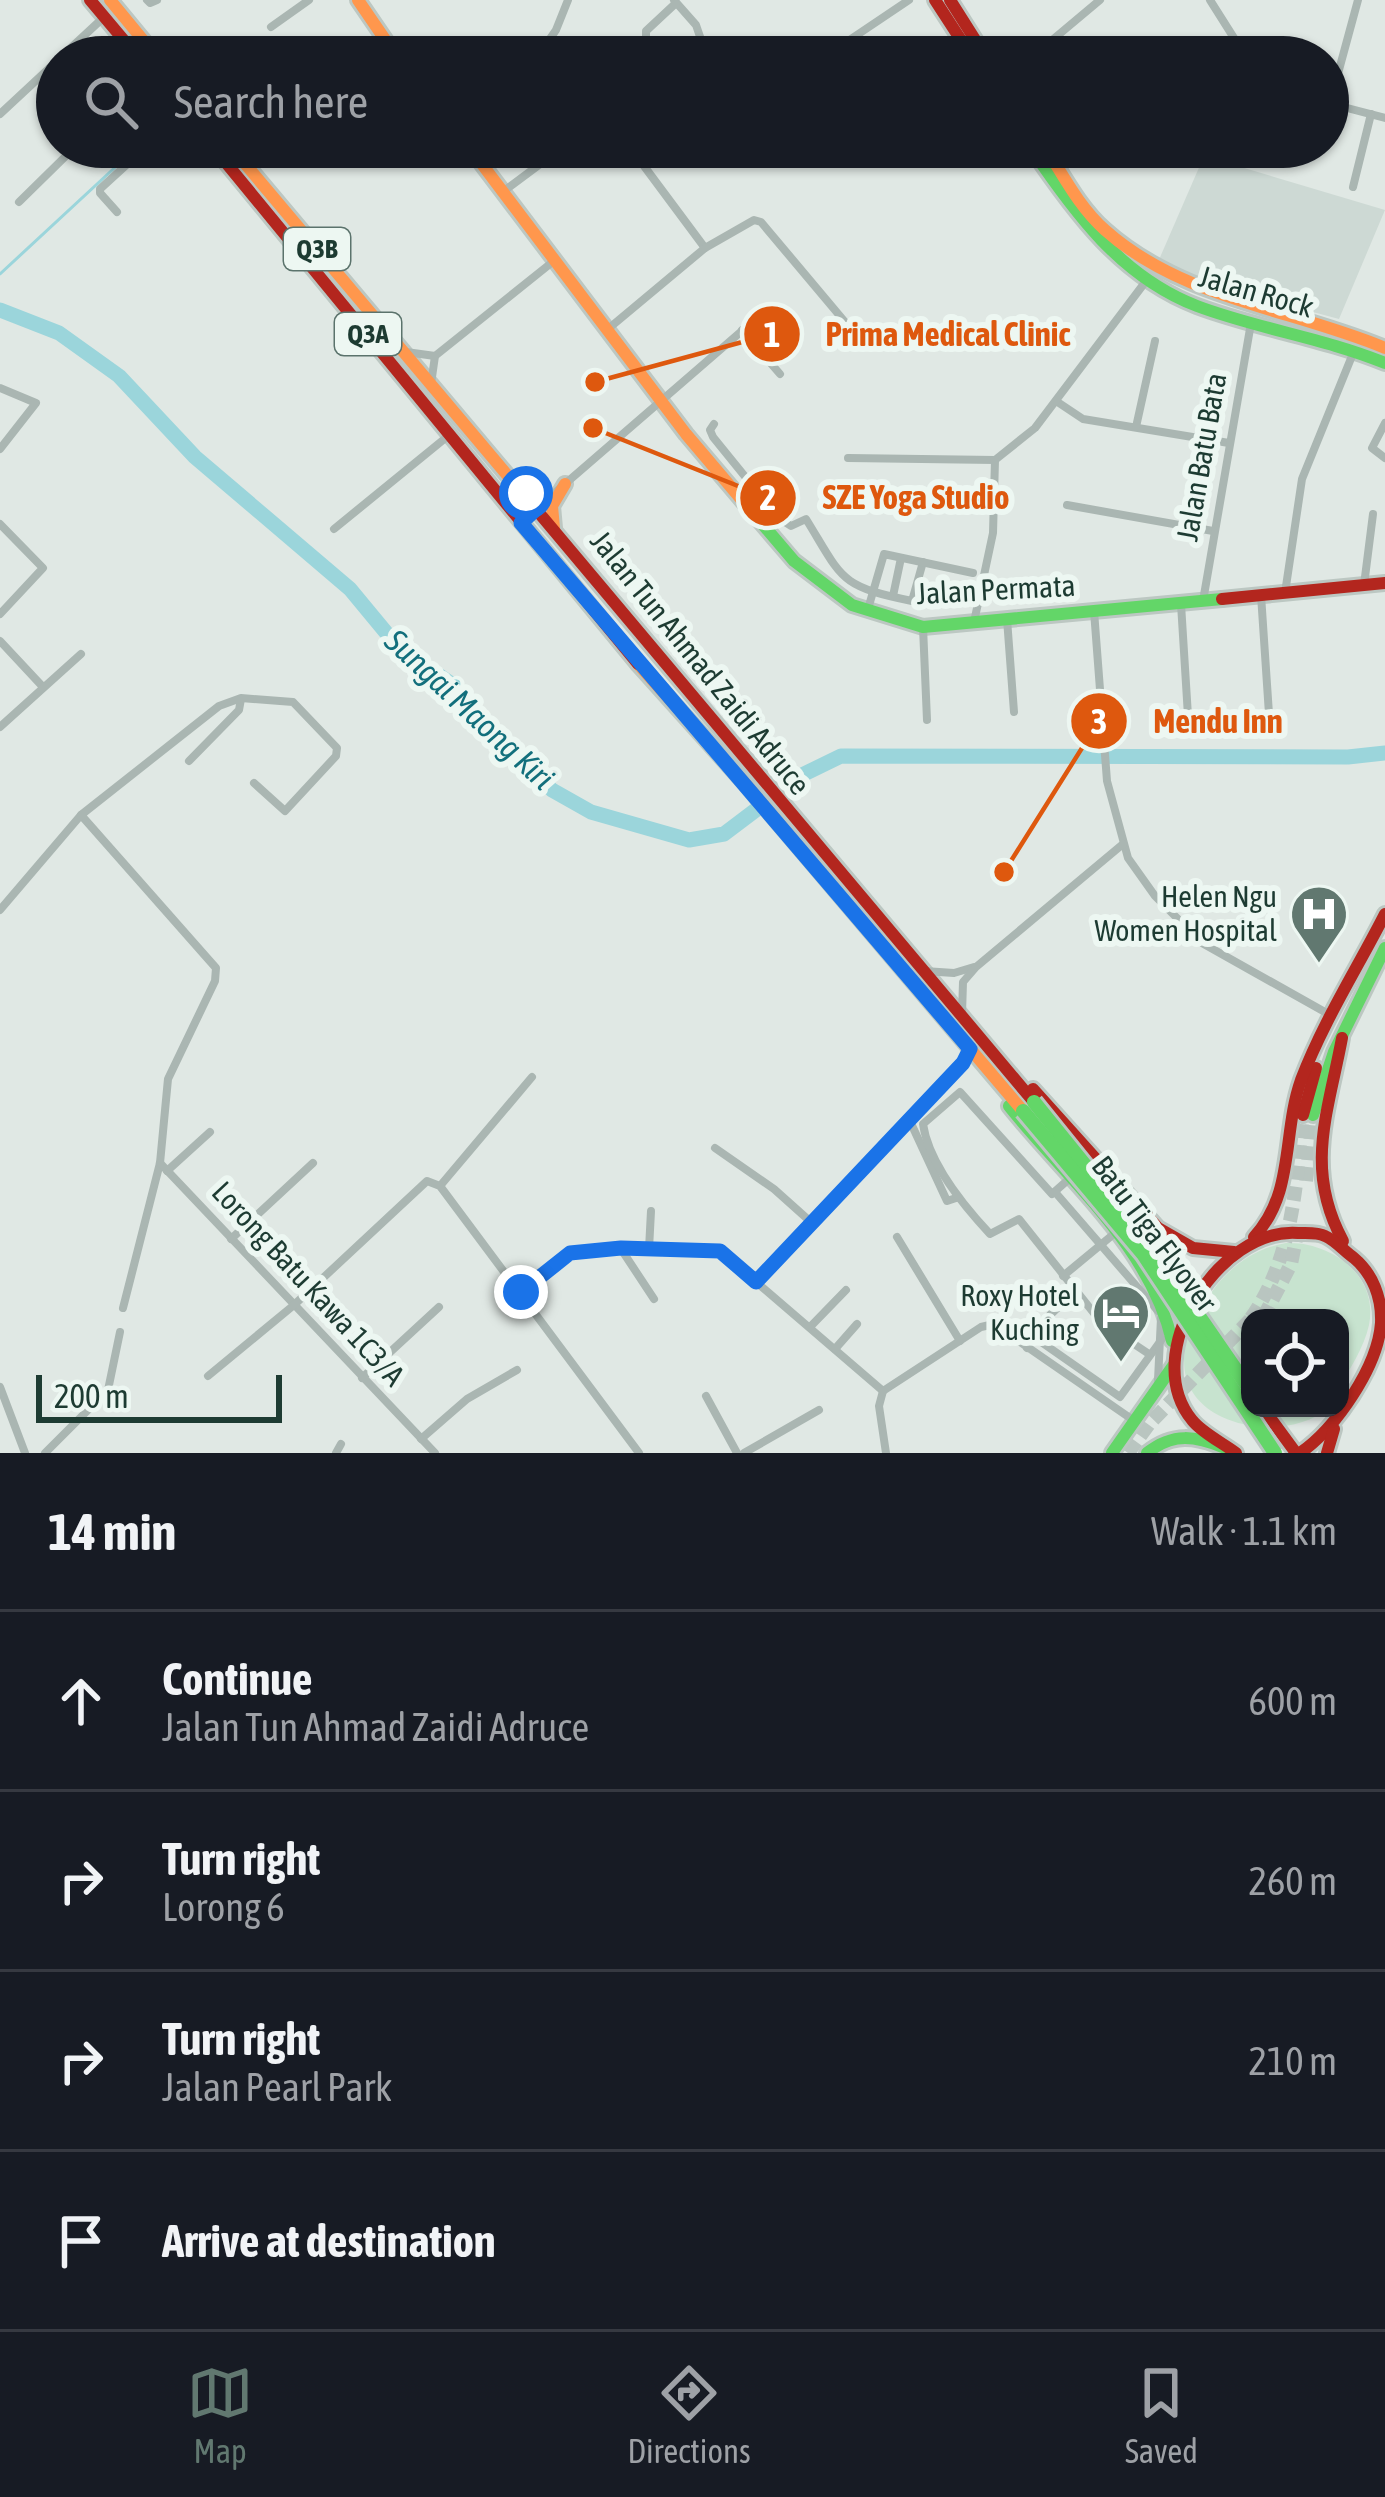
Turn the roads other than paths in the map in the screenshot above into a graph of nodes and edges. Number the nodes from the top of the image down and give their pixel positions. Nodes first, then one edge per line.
1 (94, 0) edge
2 (110, 0) edge
3 (147, 0) edge
4 (157, 0) edge
5 (309, 0) edge
6 (358, 0) edge
7 (568, 0) edge
8 (909, 0) edge
9 (935, 0) edge
10 (950, 0) edge
11 (1100, 0) edge
12 (1210, 0) edge
13 (1358, 0) edge
14 (675, 1) edge
15 (104, 17) junction
16 (271, 27) dead end
17 (84, 36) edge
18 (120, 36) edge
19 (140, 36) edge
20 (383, 36) edge
21 (551, 36) edge
22 (646, 36) edge
23 (699, 36) edge
24 (855, 36) edge
25 (958, 36) edge
26 (973, 36) edge
27 (1057, 36) edge
28 (1233, 36) edge
29 (1348, 36) edge
30 (36, 80) edge
31 (1349, 108) edge
32 (0, 114) edge
33 (1371, 114) junction
34 (1385, 118) edge
35 (54, 168) edge
36 (123, 168) edge
37 (230, 168) edge
38 (249, 168) edge
39 (487, 168) edge
40 (535, 168) edge
41 (645, 168) edge
42 (1045, 168) edge
43 (1060, 168) edge
44 (1353, 187) dead end
45 (505, 191) junction
46 (19, 202) dead end
47 (117, 212) dead end
48 (705, 248) junction
49 (556, 260) junction
50 (1146, 281) junction
51 (758, 317) dead end
52 (845, 322) dead end
53 (1251, 322) junction
54 (608, 329) junction
55 (742, 330) junction
56 (1154, 341) dead end
57 (1383, 341) edge
58 (1354, 349) junction
59 (402, 351) junction
60 (434, 356) junction
61 (1385, 363) edge
62 (780, 374) dead end
63 (431, 386) junction
64 (0, 388) edge
65 (1056, 400) junction
66 (662, 401) junction
67 (1385, 423) edge
68 (714, 424) dead end
69 (1136, 427) junction
70 (448, 436) junction
71 (1229, 443) junction
72 (0, 449) edge
73 (848, 458) dead end
74 (1385, 458) edge
75 (995, 460) junction
76 (560, 488) junction
77 (523, 492) junction
78 (760, 495) junction
79 (1067, 505) dead end
80 (746, 506) junction
81 (537, 508) junction
82 (1372, 514) dead end
83 (521, 523) junction
84 (0, 524) edge
85 (554, 528) junction
86 (334, 529) dead end
87 (1213, 531) junction
88 (901, 558) junction
89 (923, 562) junction
90 (973, 574) dead end
91 (1385, 583) edge
92 (1364, 585) junction
93 (873, 590) junction
94 (1285, 593) junction
95 (1261, 595) junction
96 (893, 596) junction
97 (1203, 601) junction
98 (1181, 603) junction
99 (868, 610) junction
100 (1094, 611) junction
101 (0, 614) edge
102 (1007, 619) junction
103 (974, 622) junction
104 (922, 627) junction
105 (0, 641) edge
106 (81, 654) dead end
107 (43, 687) junction
108 (242, 698) junction
109 (1014, 712) dead end
110 (1269, 714) dead end
111 (1188, 716) dead end
112 (927, 720) dead end
113 (0, 727) edge
114 (189, 760) dead end
115 (748, 776) junction
116 (254, 783) dead end
117 (81, 815) junction
118 (790, 827) junction
119 (1123, 844) junction
120 (0, 910) edge
121 (1385, 914) edge
122 (1384, 952) edge
123 (976, 967) junction
124 (924, 970) junction
125 (963, 1016) junction
126 (1334, 1017) junction
127 (1342, 1037) junction
128 (970, 1049) junction
129 (532, 1077) dead end
130 (1008, 1082) junction
131 (1029, 1107) junction
132 (909, 1119) junction
133 (210, 1132) dead end
134 (925, 1145) junction
135 (715, 1148) dead end
136 (313, 1163) dead end
137 (164, 1167) junction
138 (1070, 1179) junction
139 (440, 1186) junction
140 (1053, 1193) junction
141 (651, 1211) dead end
142 (812, 1223) junction
143 (1115, 1233) junction
144 (897, 1237) dead end
145 (231, 1239) junction
146 (1101, 1245) junction
147 (621, 1248) junction
148 (649, 1249) junction
149 (1238, 1250) junction
150 (1350, 1250) junction
151 (1362, 1263) junction
152 (1063, 1276) junction
153 (1146, 1276) junction
154 (1385, 1280) edge
155 (756, 1282) junction
156 (846, 1290) dead end
157 (1075, 1291) junction
158 (521, 1292) junction
159 (653, 1299) dead end
160 (294, 1305) junction
161 (439, 1307) dead end
162 (123, 1308) dead end
163 (1158, 1311) junction
164 (857, 1324) dead end
165 (811, 1326) junction
166 (120, 1332) dead end
167 (1381, 1336) edge
168 (1034, 1337) junction
169 (1162, 1339) junction
170 (961, 1341) junction
171 (836, 1348) junction
172 (1027, 1348) junction
173 (1149, 1354) junction
174 (1173, 1362) junction
175 (517, 1370) dead end
176 (208, 1376) dead end
177 (1241, 1377) edge
178 (362, 1378) junction
179 (0, 1387) edge
180 (1157, 1388) junction
181 (883, 1391) junction
182 (1349, 1395) edge
183 (706, 1396) dead end
184 (819, 1410) dead end
185 (1270, 1417) edge
186 (1336, 1417) edge
187 (1338, 1417) edge
188 (1132, 1420) junction
189 (421, 1439) junction
190 (1230, 1450) edge
191 (1326, 1452) edge
192 (25, 1453) edge
193 (45, 1453) edge
194 (435, 1453) edge
195 (639, 1453) edge
196 (741, 1453) edge
197 (886, 1453) edge
198 (1112, 1453) edge
199 (1148, 1453) edge
200 (1276, 1453) edge
201 (1298, 1453) edge

1 - 15 main road
2 - 19 main road
3 - 4 street
5 - 16 street
6 - 20 main road
7 - 21 street
8 - 24 street
9 - 25 main road
10 - 26 main road
11 - 27 street
12 - 28 street
13 - 29 street
14 - 22 street
14 - 23 street
15 - 17 street
15 - 18 main road
30 - 32 street
31 - 33 street
33 - 34 street
33 - 44 street
35 - 46 street
36 - 47 street
37 - 70 main road, Jalan Tun Ahmad Zaidi Adruce / Q3A
38 - 59 main road, Jalan Tun Ahmad Zaidi Adruce / Q3B
39 - 45 main road, Jalan Permata
40 - 45 street
41 - 48 street
42 - 50 main road, Jalan Rock
43 - 57 main road, Jalan Rock
45 - 49 main road, Jalan Permata
48 - 52 street
48 - 54 street
49 - 54 main road, Jalan Permata
49 - 60 street
50 - 53 main road, Jalan Rock
50 - 65 street
51 - 55 street
53 - 58 main road, Jalan Rock
53 - 71 street, Jalan Batu Bata
54 - 66 main road, Jalan Permata
55 - 62 street
55 - 66 street
56 - 69 street
58 - 61 main road, Jalan Rock
58 - 94 street
59 - 60 street
59 - 63 main road, Jalan Tun Ahmad Zaidi Adruce / Q3B
60 - 63 street
63 - 77 main road, Jalan Tun Ahmad Zaidi Adruce / Q3B
64 - 72 street
65 - 69 street
65 - 75 street
66 - 76 street
66 - 80 main road, Jalan Permata
67 - 74 street
68 - 78 street
69 - 71 street
70 - 83 main road, Jalan Tun Ahmad Zaidi Adruce / Q3A
70 - 86 street
71 - 87 street, Jalan Batu Bata
73 - 75 street
75 - 103 street
76 - 77 main road
76 - 81 street
76 - 85 main road
77 - 81 main road, Jalan Tun Ahmad Zaidi Adruce / Q3B
78 - 80 street
78 - 93 street
79 - 87 street
80 - 99 main road, Jalan Permata
81 - 83 street
81 - 85 main road, Jalan Tun Ahmad Zaidi Adruce / Q3B
82 - 92 street
83 - 115 main road, Jalan Tun Ahmad Zaidi Adruce / Q3A
84 - 101 street
85 - 115 main road, Jalan Tun Ahmad Zaidi Adruce / Q3B
87 - 97 street, Jalan Batu Bata
88 - 89 street
88 - 93 street
88 - 96 street
89 - 90 street
89 - 96 street
91 - 92 main road, Jalan Permata
92 - 94 main road, Jalan Permata
93 - 96 street
93 - 99 street
94 - 95 main road, Jalan Permata
95 - 97 main road, Jalan Permata
95 - 110 street
97 - 98 main road, Jalan Permata
98 - 100 main road, Jalan Permata
98 - 111 street
99 - 104 main road, Jalan Permata
100 - 102 main road, Jalan Permata
100 - 119 street
102 - 103 main road, Jalan Permata
102 - 109 street
103 - 104 main road, Jalan Permata
104 - 112 street
105 - 107 street
106 - 107 street
107 - 113 street
108 - 114 street
108 - 116 street
108 - 117 street
115 - 118 main road, Jalan Tun Ahmad Zaidi Adruce / Q3A
117 - 120 street
117 - 137 street
118 - 124 main road, Jalan Tun Ahmad Zaidi Adruce
118 - 128 main road, Jalan Tun Ahmad Zaidi Adruce / Q3A
119 - 123 street
119 - 126 street
121 - 126 main road
122 - 127 main road
123 - 124 street
123 - 125 street
124 - 125 main road, Jalan Tun Ahmad Zaidi Adruce
125 - 130 main road, Jalan Tun Ahmad Zaidi Adruce
126 - 127 main road
126 - 149 main road
127 - 150 main road
128 - 130 main road, Jalan Tun Ahmad Zaidi Adruce / Q3A
128 - 132 street
129 - 139 street
130 - 131 main road, Jalan Tun Ahmad Zaidi Adruce / Q3A
130 - 138 main road
130 - 149 main road
131 - 177 main road, Batu Tiga Flyover, bridge
131 - 200 main road, Batu Tiga Flyover, bridge
132 - 134 street
132 - 142 street
133 - 137 street
134 - 140 street
134 - 152 street
135 - 142 street
136 - 145 street
137 - 145 street, Lorong Batu Kawa 1C3/A
137 - 162 street
138 - 140 street
138 - 143 main road
139 - 158 street
139 - 160 street
140 - 146 street
141 - 148 street
142 - 155 street
143 - 146 street
143 - 153 main road
144 - 170 street
145 - 160 street, Lorong Batu Kawa 1C3/A
146 - 152 street
146 - 163 street
147 - 148 street
147 - 158 street
147 - 159 street
148 - 155 street
149 - 150 main road
149 - 174 main road
150 - 151 main road
151 - 154 main road
151 - 167 main road
152 - 157 street
153 - 163 street
153 - 174 main road
155 - 165 street
156 - 165 street
157 - 168 street
157 - 173 street
158 - 195 street
160 - 176 street
160 - 178 street, Lorong Batu Kawa 1C3/A
161 - 178 street
163 - 169 street
164 - 171 street
165 - 171 street
166 - 193 street
167 - 182 main road
168 - 172 street
168 - 173 street
169 - 173 street
169 - 180 street
170 - 172 street
170 - 181 street
171 - 181 street
172 - 188 street
174 - 180 main road
174 - 190 main road
175 - 189 street
178 - 189 street, Lorong Batu Kawa 1C3/A
179 - 192 street
180 - 188 main road
181 - 197 street
183 - 196 street
184 - 196 street
185 - 201 main road
186 - 201 main road
187 - 191 main road
188 - 198 main road
189 - 194 street, Lorong Batu Kawa 1C3/A
190 - 199 main road

